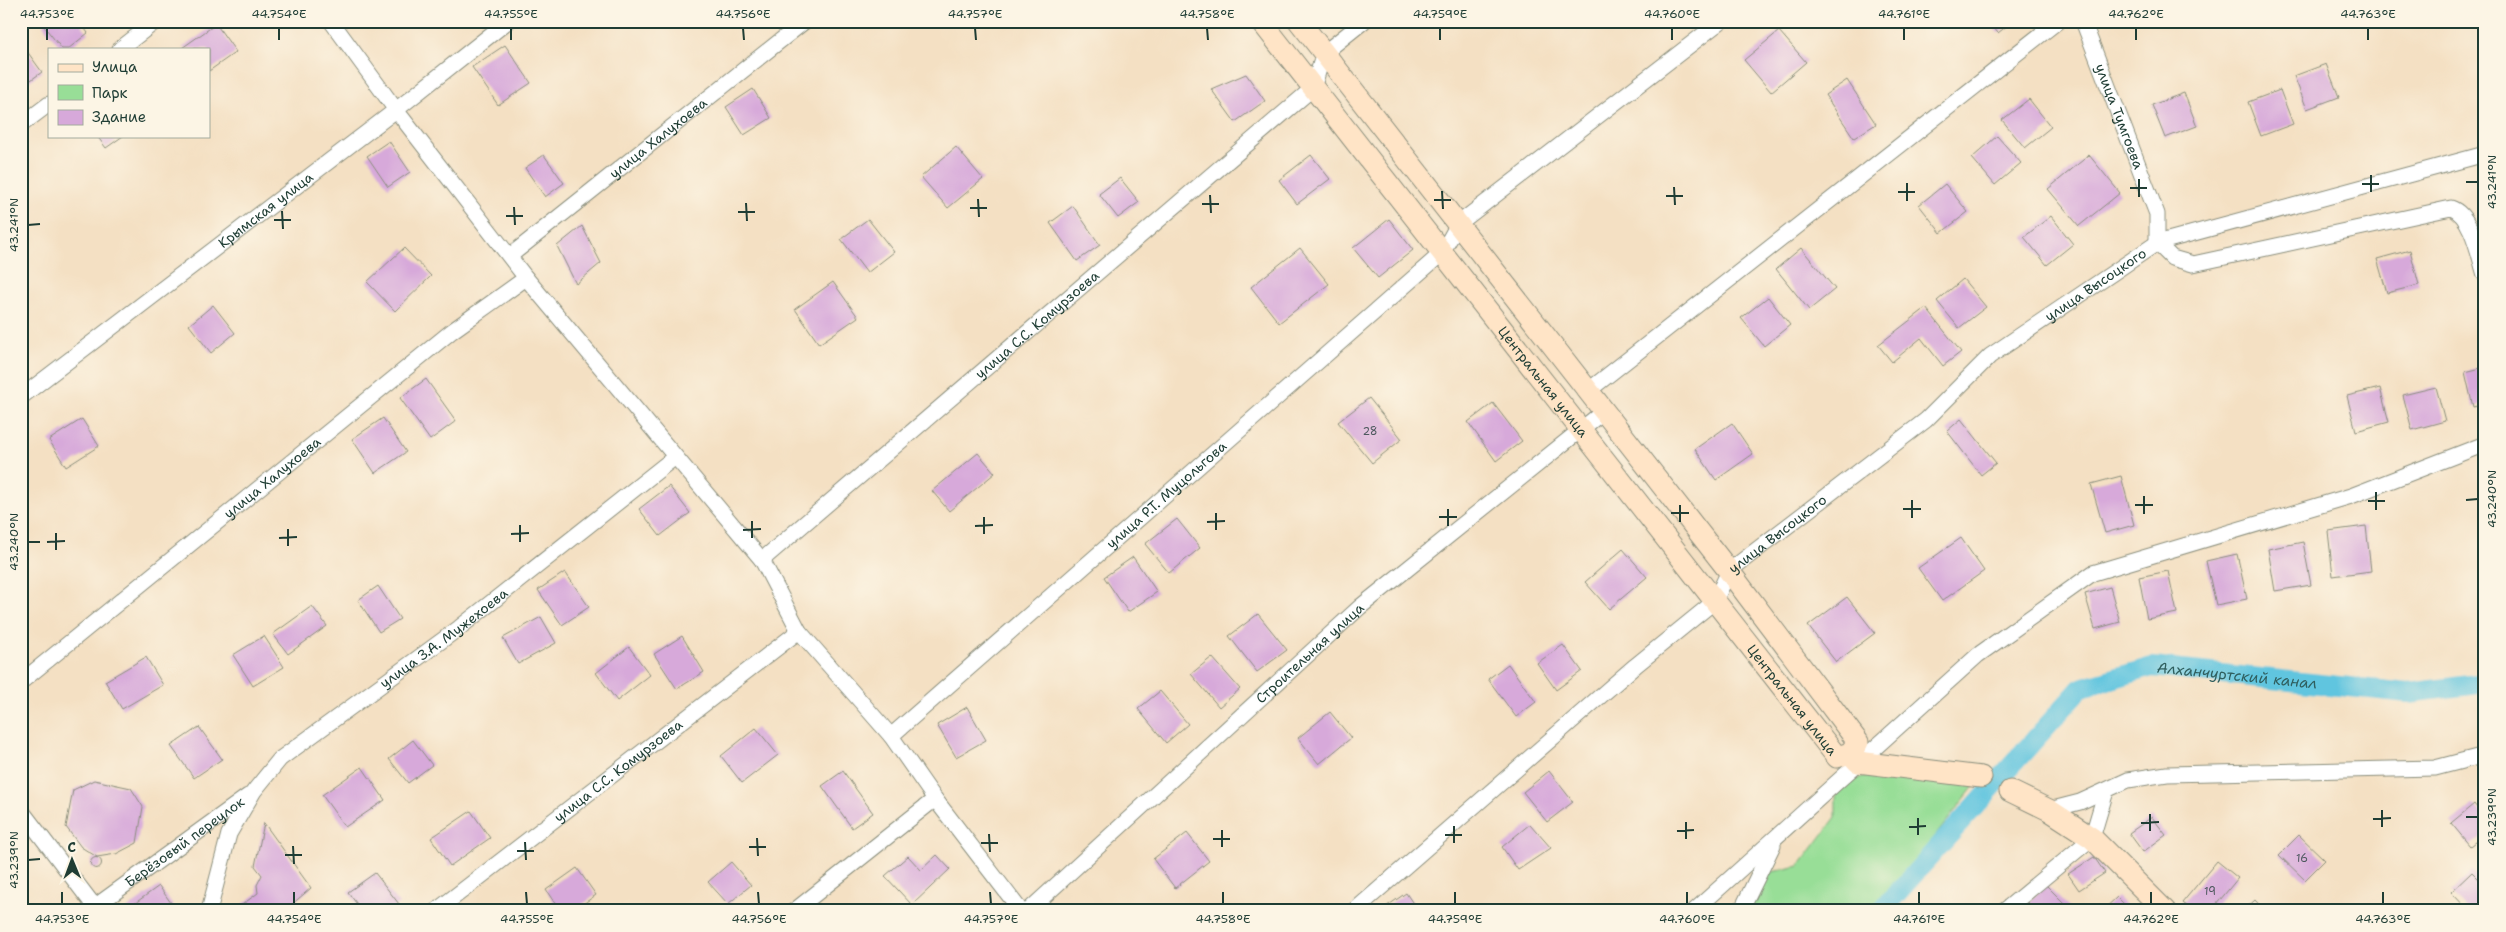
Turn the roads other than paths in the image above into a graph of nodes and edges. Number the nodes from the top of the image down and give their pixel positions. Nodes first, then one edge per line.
1 (156, 21) edge
2 (331, 21) edge
3 (508, 21) edge
4 (805, 21) edge
5 (1261, 21) edge
6 (1299, 21) edge
7 (1364, 21) edge
8 (1721, 21) edge
9 (2058, 21) edge
10 (2083, 21) edge
11 (121, 48) edge
12 (1324, 53) junction
13 (1314, 88) junction
14 (48, 105) edge
15 (396, 110) junction
16 (21, 125) edge
17 (2485, 154) edge
18 (1458, 224) junction
19 (2157, 243) junction
20 (1442, 253) junction
21 (510, 255) junction
22 (2485, 275) edge
23 (526, 278) junction
24 (1588, 391) junction
25 (21, 397) edge
26 (1604, 411) junction
27 (1581, 430) junction
28 (2485, 444) edge
29 (675, 458) junction
30 (762, 560) junction
31 (1730, 572) junction
32 (1715, 601) junction
33 (799, 631) junction
34 (21, 682) edge
35 (892, 736) junction
36 (2485, 755) edge
37 (1854, 758) junction
38 (1981, 777) dead end
39 (2010, 791) dead end
40 (2106, 791) junction
41 (254, 792) junction
42 (935, 799) junction
43 (21, 810) edge
44 (2049, 810) junction
45 (1776, 838) junction
46 (2092, 838) junction
47 (94, 909) edge
48 (209, 911) edge
49 (436, 911) edge
50 (794, 911) edge
51 (1021, 911) edge
52 (1028, 911) edge
53 (1354, 911) edge
54 (1694, 911) edge
55 (1741, 911) edge
56 (2004, 911) edge
57 (2165, 911) edge

1 - 11 street
2 - 15 street
3 - 15 street, Крымская улица
4 - 21 street, улица Халухоева
5 - 13 street, Центральная улица
6 - 12 street, Центральная улица
7 - 12 street
8 - 18 street
9 - 24 street
10 - 19 street, улица Тумгоева
12 - 13 street
12 - 18 street, Центральная улица
13 - 20 street, Центральная улица
13 - 30 street, улица С.С. Комурзоева
14 - 16 street
15 - 21 street
15 - 25 street, Крымская улица
17 - 19 street, улица Высоцкого
18 - 20 street, улица Р.Т. Муцольгова
18 - 24 street, Центральная улица
19 - 22 street
19 - 31 street, улица Высоцкого
20 - 27 street, Центральная улица
20 - 35 street, улица Р.Т. Муцольгова
21 - 23 street
23 - 29 street
23 - 34 street, улица Халухоева
24 - 26 street, Центральная улица
26 - 27 street, Строительная улица
26 - 31 street, Центральная улица
27 - 32 street, Центральная улица
27 - 52 street, Строительная улица
28 - 37 street
29 - 30 street
29 - 41 street, улица З.А. Мужехоева
30 - 33 street
31 - 32 street, улица Высоцкого
31 - 37 street, Центральная улица
32 - 37 street, Центральная улица
32 - 53 street, улица Высоцкого
33 - 35 street
33 - 49 street, улица С.С. Комурзоева
35 - 42 street
36 - 40 street
37 - 38 street
37 - 45 street
39 - 44 street
40 - 44 street
40 - 46 street
41 - 47 street, Берёзовый переулок
41 - 48 street, улица З.А. Мужехоева
42 - 50 street
42 - 51 street
43 - 47 street
44 - 46 street
45 - 54 street
45 - 55 street
46 - 56 street
46 - 57 street

